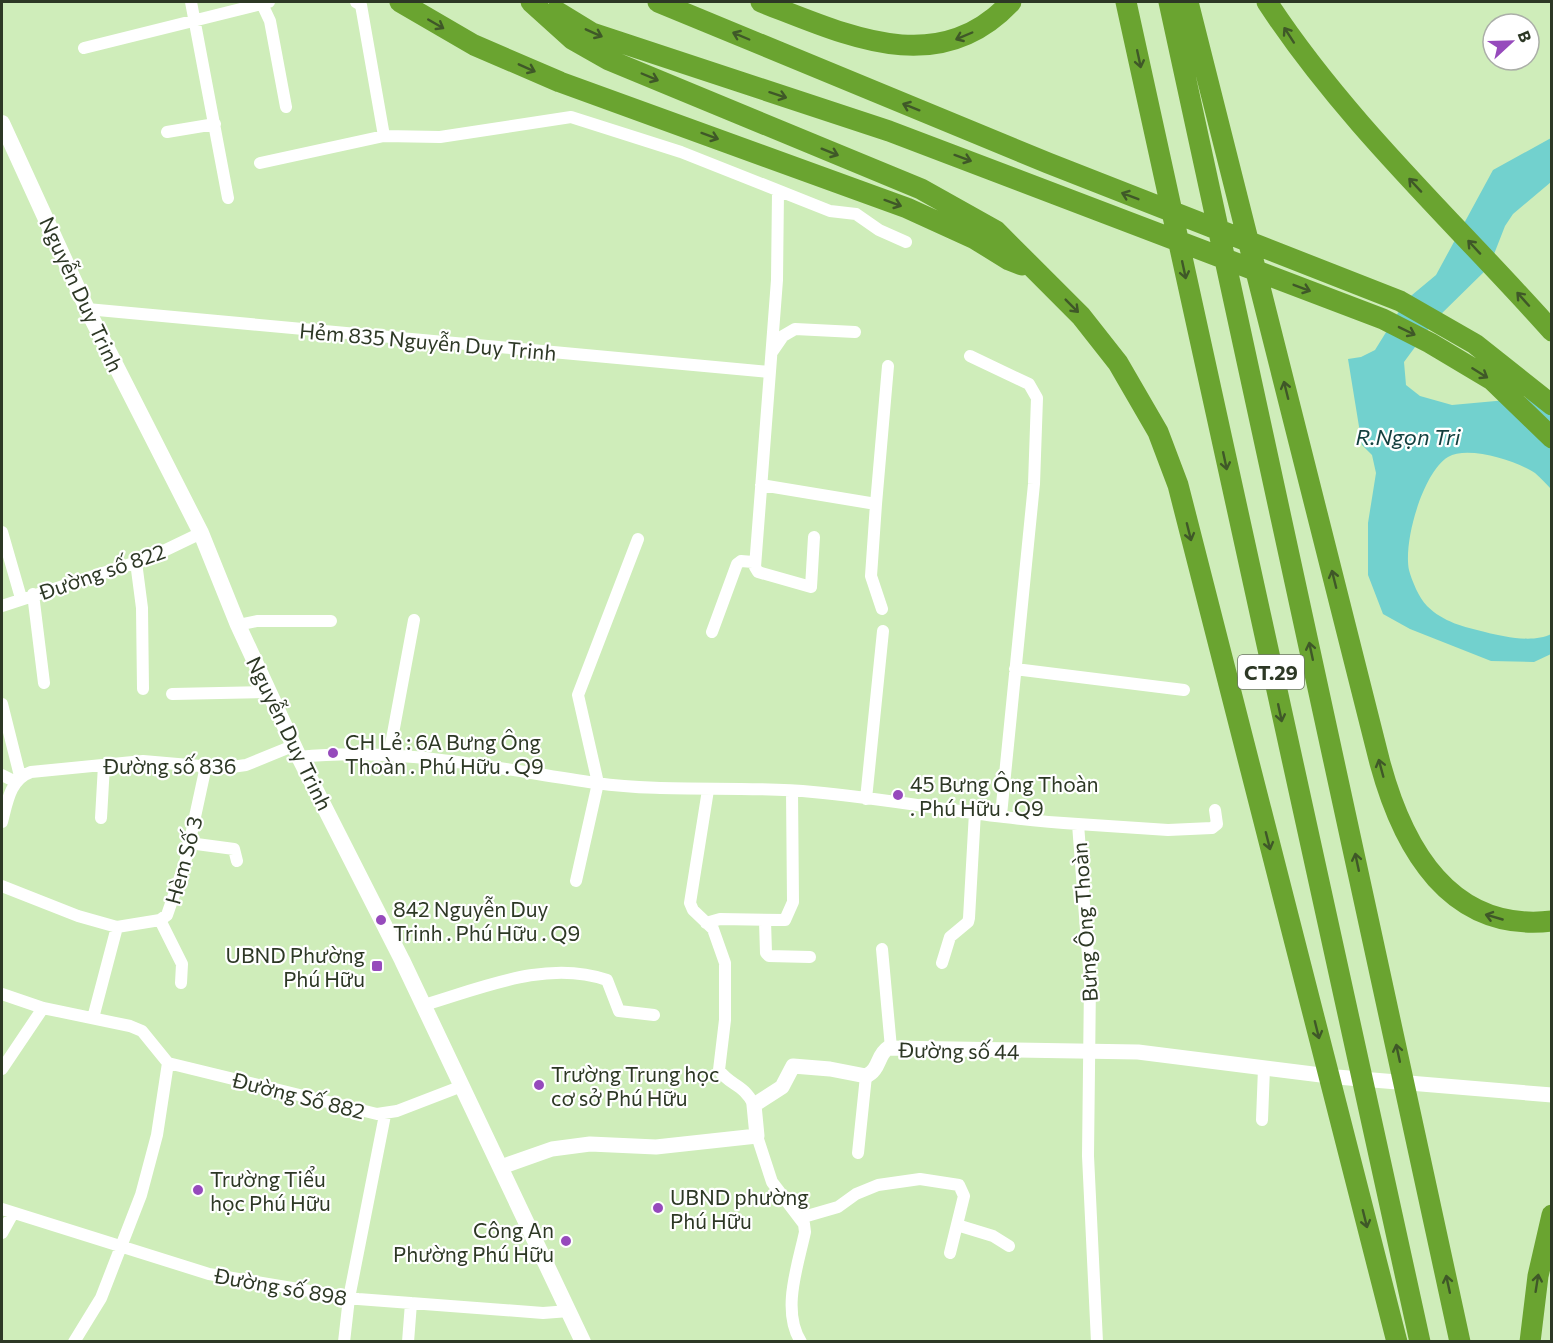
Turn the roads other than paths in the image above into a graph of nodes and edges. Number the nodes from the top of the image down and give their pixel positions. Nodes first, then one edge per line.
1 (191, 2) edge
2 (265, 2) edge
3 (356, 2) edge
4 (400, 2) edge
5 (531, 2) edge
6 (544, 2) edge
7 (658, 2) edge
8 (761, 2) edge
9 (1011, 2) edge
10 (1126, 2) edge
11 (1169, 2) edge
12 (1188, 2) edge
13 (1267, 2) edge
14 (197, 22) junction
15 (84, 48) dead end
16 (286, 107) dead end
17 (215, 124) junction
18 (3, 130) edge
19 (167, 132) dead end
20 (384, 136) junction
21 (260, 163) dead end
22 (778, 192) junction
23 (228, 198) dead end
24 (906, 242) dead end
25 (1029, 267) junction
26 (87, 309) junction
27 (855, 332) dead end
28 (1551, 332) edge
29 (771, 353) junction
30 (970, 356) dead end
31 (888, 366) dead end
32 (769, 372) junction
33 (1551, 405) edge
34 (1551, 438) edge
35 (762, 486) junction
36 (876, 504) junction
37 (2, 532) edge
38 (201, 533) junction
39 (814, 537) dead end
40 (638, 539) dead end
41 (136, 562) junction
42 (753, 562) junction
43 (27, 596) junction
44 (2, 606) edge
45 (882, 609) dead end
46 (414, 620) dead end
47 (331, 621) dead end
48 (238, 625) junction
49 (883, 631) dead end
50 (712, 632) dead end
51 (1015, 669) junction
52 (44, 683) dead end
53 (143, 689) dead end
54 (1184, 690) dead end
55 (270, 692) junction
56 (172, 694) dead end
57 (2, 704) edge
58 (297, 751) junction
59 (389, 755) junction
60 (104, 765) junction
61 (206, 766) junction
62 (2, 775) edge
63 (19, 779) junction
64 (598, 783) junction
65 (708, 790) junction
66 (792, 791) junction
67 (867, 799) junction
68 (1215, 810) dead end
69 (975, 812) junction
70 (1001, 815) junction
71 (101, 818) dead end
72 (2, 822) edge
73 (1078, 824) junction
74 (189, 843) junction
75 (237, 861) dead end
76 (576, 881) dead end
77 (2, 886) edge
78 (160, 920) junction
79 (765, 921) junction
80 (1551, 921) edge
81 (706, 922) junction
82 (117, 927) junction
83 (882, 949) dead end
84 (810, 957) dead end
85 (942, 963) dead end
86 (181, 983) dead end
87 (2, 994) edge
88 (424, 1005) junction
89 (43, 1008) junction
90 (654, 1015) dead end
91 (93, 1018) junction
92 (891, 1048) junction
93 (1090, 1051) junction
94 (168, 1063) junction
95 (1264, 1068) junction
96 (2, 1069) edge
97 (866, 1076) junction
98 (462, 1086) junction
99 (1551, 1095) edge
100 (754, 1105) junction
101 (386, 1114) junction
102 (1262, 1120) dead end
103 (757, 1136) junction
104 (858, 1153) dead end
105 (501, 1167) junction
106 (7, 1211) edge
107 (1551, 1215) edge
108 (800, 1218) junction
109 (957, 1225) junction
110 (2, 1233) edge
111 (1009, 1246) dead end
112 (122, 1248) junction
113 (950, 1253) dead end
114 (349, 1298) junction
115 (411, 1303) junction
116 (569, 1311) junction
117 (78, 1340) edge
118 (344, 1341) edge
119 (408, 1341) edge
120 (583, 1341) edge
121 (801, 1341) edge
122 (1097, 1341) edge
123 (1396, 1341) edge
124 (1420, 1341) edge
125 (1460, 1341) edge
126 (1530, 1341) edge

1 - 14 street
2 - 14 street
2 - 16 street
3 - 20 street
4 -> 25 highway
5 -> 25 highway
6 -> 34 highway
33 -> 7 highway
9 -> 8 highway
10 -> 124 highway, CT.29
125 -> 11 highway, CT.29
80 -> 12 highway
28 -> 13 highway
14 - 15 street
14 - 17 street
17 - 19 street
17 - 23 street
18 - 26 main road, Nguyễn Duy Trinh
20 - 21 street
20 - 22 street
22 - 24 street
22 - 29 street
25 -> 123 highway
26 - 32 street, Hẻm 835 Nguyễn Duy Trinh
26 - 38 main road, Nguyễn Duy Trinh
27 - 29 street
29 - 32 street
30 - 51 street
31 - 36 street
32 - 35 street
35 - 36 street
35 - 42 street
36 - 45 street
37 - 43 street
38 - 41 street, Đường số 822
38 - 48 main road, Nguyễn Duy Trinh
39 - 42 street
40 - 64 street
41 - 43 street, Đường số 822
41 - 53 street
42 - 50 street
43 - 44 street, Đường số 822
43 - 52 street
46 - 59 street
47 - 48 street
48 - 55 main road, Nguyễn Duy Trinh
49 - 67 street
51 - 54 street
51 - 70 street
55 - 56 street
55 - 58 main road, Nguyễn Duy Trinh
57 - 63 street
58 - 59 street, Bưng Ông Thoàn
58 - 61 street, Đường số 836
58 - 88 main road, Nguyễn Duy Trinh
59 - 64 street, Bưng Ông Thoàn
60 - 61 street, Đường số 836
60 - 63 street, Đường số 836
60 - 71 street
61 - 74 street, Hèm Số 3
62 - 63 street
63 - 72 street
64 - 65 street, Bưng Ông Thoàn
64 - 76 street
65 - 66 street, Bưng Ông Thoàn
65 - 81 street
66 - 67 street, Bưng Ông Thoàn
66 - 79 street
67 - 69 street, Bưng Ông Thoàn
68 - 73 street
69 - 70 street, Bưng Ông Thoàn
69 - 85 street
70 - 73 street, Bưng Ông Thoàn
73 - 93 street, Bưng Ông Thoàn
74 - 75 street
74 - 78 street, Hèm Số 3
77 - 82 street
78 - 82 street, Hèm Số 3
78 - 86 street
79 - 81 street
79 - 84 street
81 - 100 street
82 - 91 street
83 - 92 street
87 - 89 street
88 - 90 street
88 - 98 main road, Nguyễn Duy Trinh
89 - 91 street
89 - 96 street
91 - 94 street
92 - 93 street, Đường số 44
92 - 97 street, Đường số 44
93 - 95 street
93 - 122 street, Bưng Ông Thoàn
94 - 101 street, Đường Số 882
94 - 112 street
95 - 99 street
95 - 102 street
97 - 100 street
97 - 104 street
98 - 101 street, Đường Số 882
98 - 105 main road, Nguyễn Duy Trinh
100 - 103 street
101 - 114 street
103 - 105 street
103 - 108 street
105 - 116 main road, Nguyễn Duy Trinh
106 - 110 street
106 - 112 street, Đường số 898
126 -> 107 highway
108 - 109 street
108 - 121 street
109 - 111 street
109 - 113 street
112 - 114 street, Đường số 898
112 - 117 street
114 - 115 street, Đường số 898
114 - 118 street
115 - 116 street, Đường số 898
115 - 119 street
116 - 120 main road, Nguyễn Duy Trinh

